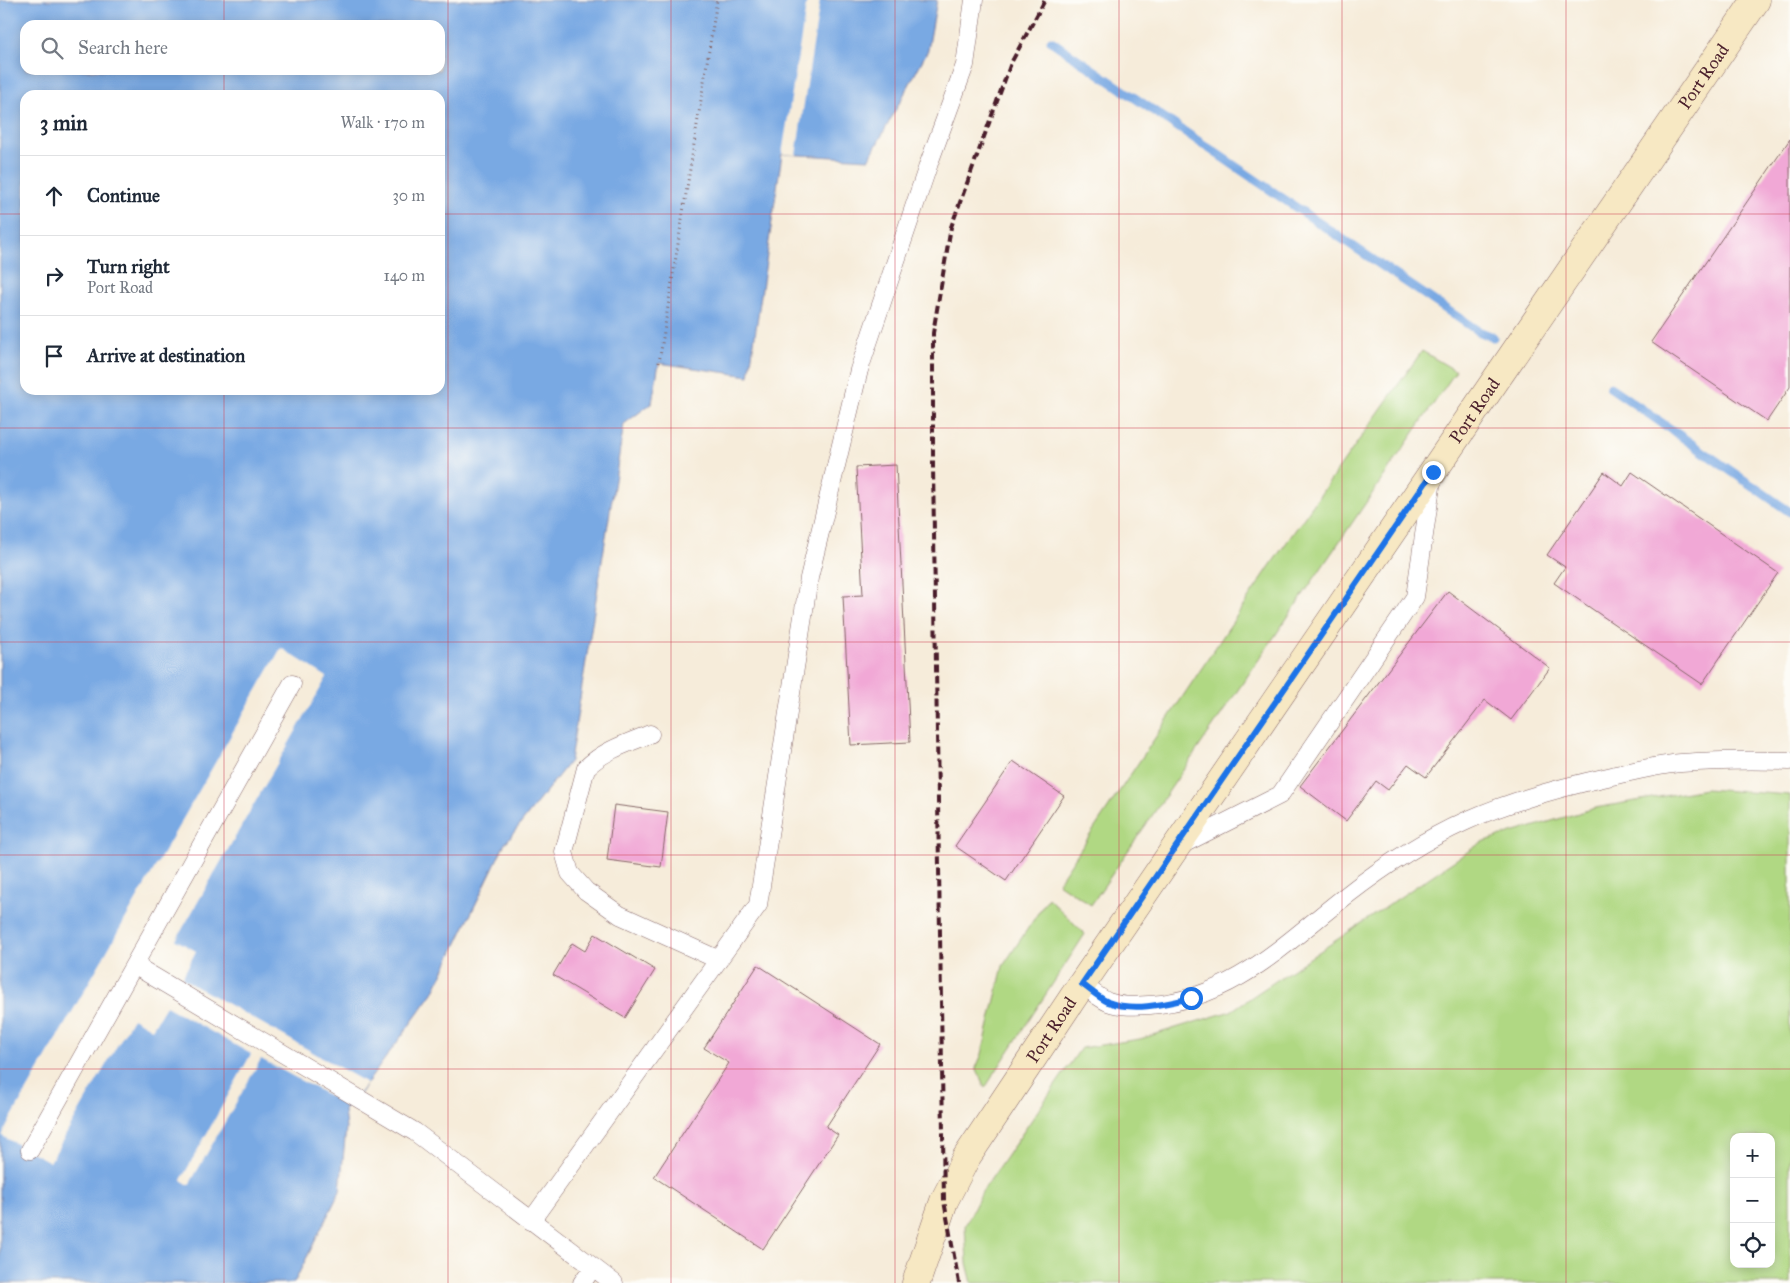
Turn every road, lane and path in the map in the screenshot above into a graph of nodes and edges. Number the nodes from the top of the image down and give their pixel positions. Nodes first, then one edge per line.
1 (717, 0) edge
2 (974, 0) edge
3 (1756, 0) edge
4 (659, 363) dead end
5 (1433, 472) junction
6 (292, 684) dead end
7 (650, 734) dead end
8 (1790, 761) edge
9 (1176, 847) junction
10 (718, 960) junction
11 (134, 965) junction
12 (1082, 984) junction
13 (30, 1150) dead end
14 (531, 1221) junction
15 (593, 1267) junction
16 (582, 1283) edge
17 (614, 1283) edge
18 (916, 1283) edge

1 - 4 path
2 - 10 lane
3 - 5 main road, Port Road
5 - 9 main road, Port Road
5 - 9 lane
6 - 11 lane
7 - 10 lane
8 - 12 lane
9 - 12 main road, Port Road
10 - 14 lane
11 - 13 lane
11 - 14 lane
12 - 18 main road, Port Road
14 - 15 lane
15 - 16 lane
15 - 17 lane

